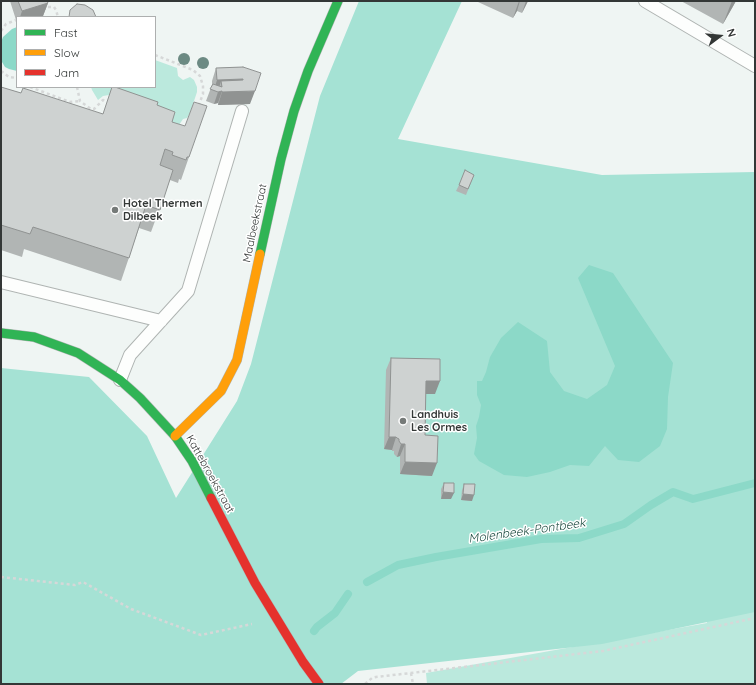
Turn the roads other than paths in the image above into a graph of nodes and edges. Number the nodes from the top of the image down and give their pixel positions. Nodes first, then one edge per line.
1 (338, 1) edge
2 (645, 1) edge
3 (755, 66) edge
4 (242, 111) dead end
5 (1, 282) edge
6 (161, 321) junction
7 (1, 333) edge
8 (120, 380) junction
9 (175, 436) junction
10 (319, 684) edge

1 - 9 street, Maalbeekstraat
2 - 3 lane
4 - 6 lane
5 - 6 lane
6 - 8 lane
7 - 8 street, Kattebroekstraat
8 - 9 street, Kattebroekstraat
9 - 10 street, Kattebroekstraat

